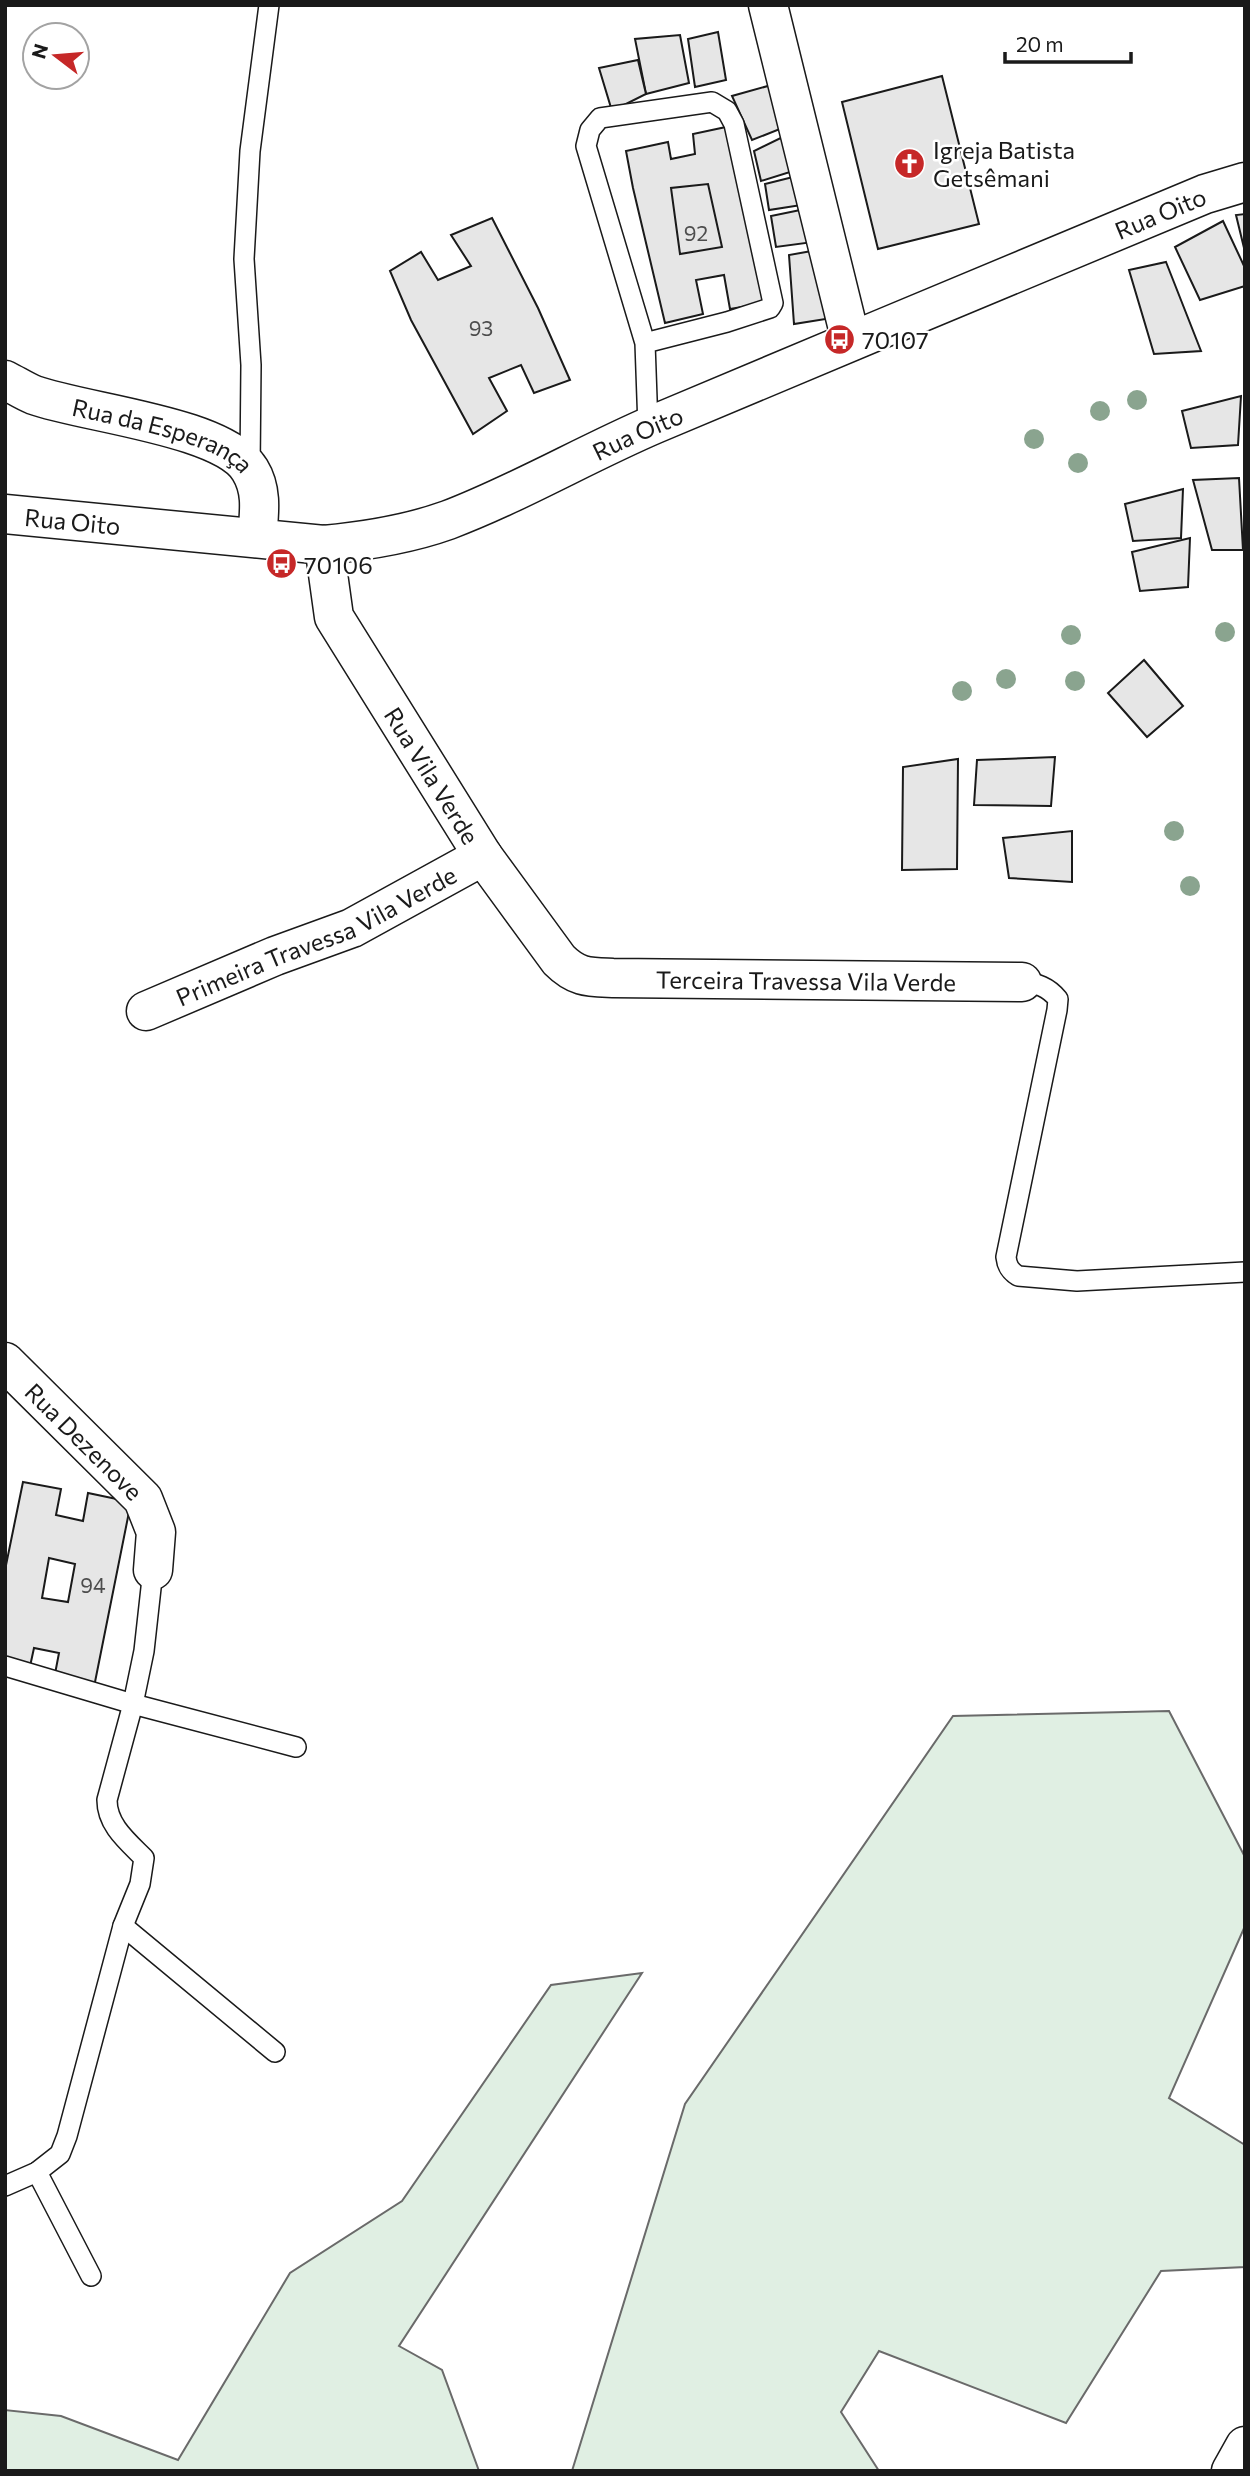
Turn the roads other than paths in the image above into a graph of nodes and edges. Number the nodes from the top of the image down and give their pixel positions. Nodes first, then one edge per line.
1 (268, 5) edge
2 (768, 5) edge
3 (1245, 182) edge
4 (851, 341) junction
5 (645, 343) junction
6 (5, 380) edge
7 (648, 427) junction
8 (250, 468) junction
9 (5, 514) edge
10 (257, 538) junction
11 (324, 545) junction
12 (483, 856) junction
13 (588, 977) joint
14 (1022, 982) joint
15 (146, 1011) dead end
16 (1245, 1272) edge
17 (5, 1362) edge
18 (153, 1570) joint
19 (5, 1666) edge
20 (133, 1704) junction
21 (296, 1747) dead end
22 (123, 1926) junction
23 (275, 2052) dead end
24 (37, 2172) junction
25 (5, 2186) edge
26 (91, 2276) dead end
27 (1245, 2446) edge
28 (1231, 2471) edge

1 - 8 lane
2 - 4 street
3 - 4 street, Rua Oito
4 - 7 street, Rua Oito
5 - 5 lane
5 - 7 lane
6 - 8 street, Rua da Esperança
7 - 11 street, Rua Oito
8 - 10 street, Rua da Esperança
9 - 10 street, Rua Oito
10 - 11 street, Rua Oito
11 - 12 street, Rua Vila Verde
12 - 13 street, Rua Vila Verde
12 - 15 street, Primeira Travessa Vila Verde
13 - 14 street, Terceira Travessa Vila Verde
14 - 16 lane
17 - 18 street, Rua Dezenove
18 - 20 lane
19 - 20 lane
20 - 21 lane
20 - 22 lane
22 - 23 lane
22 - 24 lane
24 - 25 lane
24 - 26 lane
27 - 28 street

